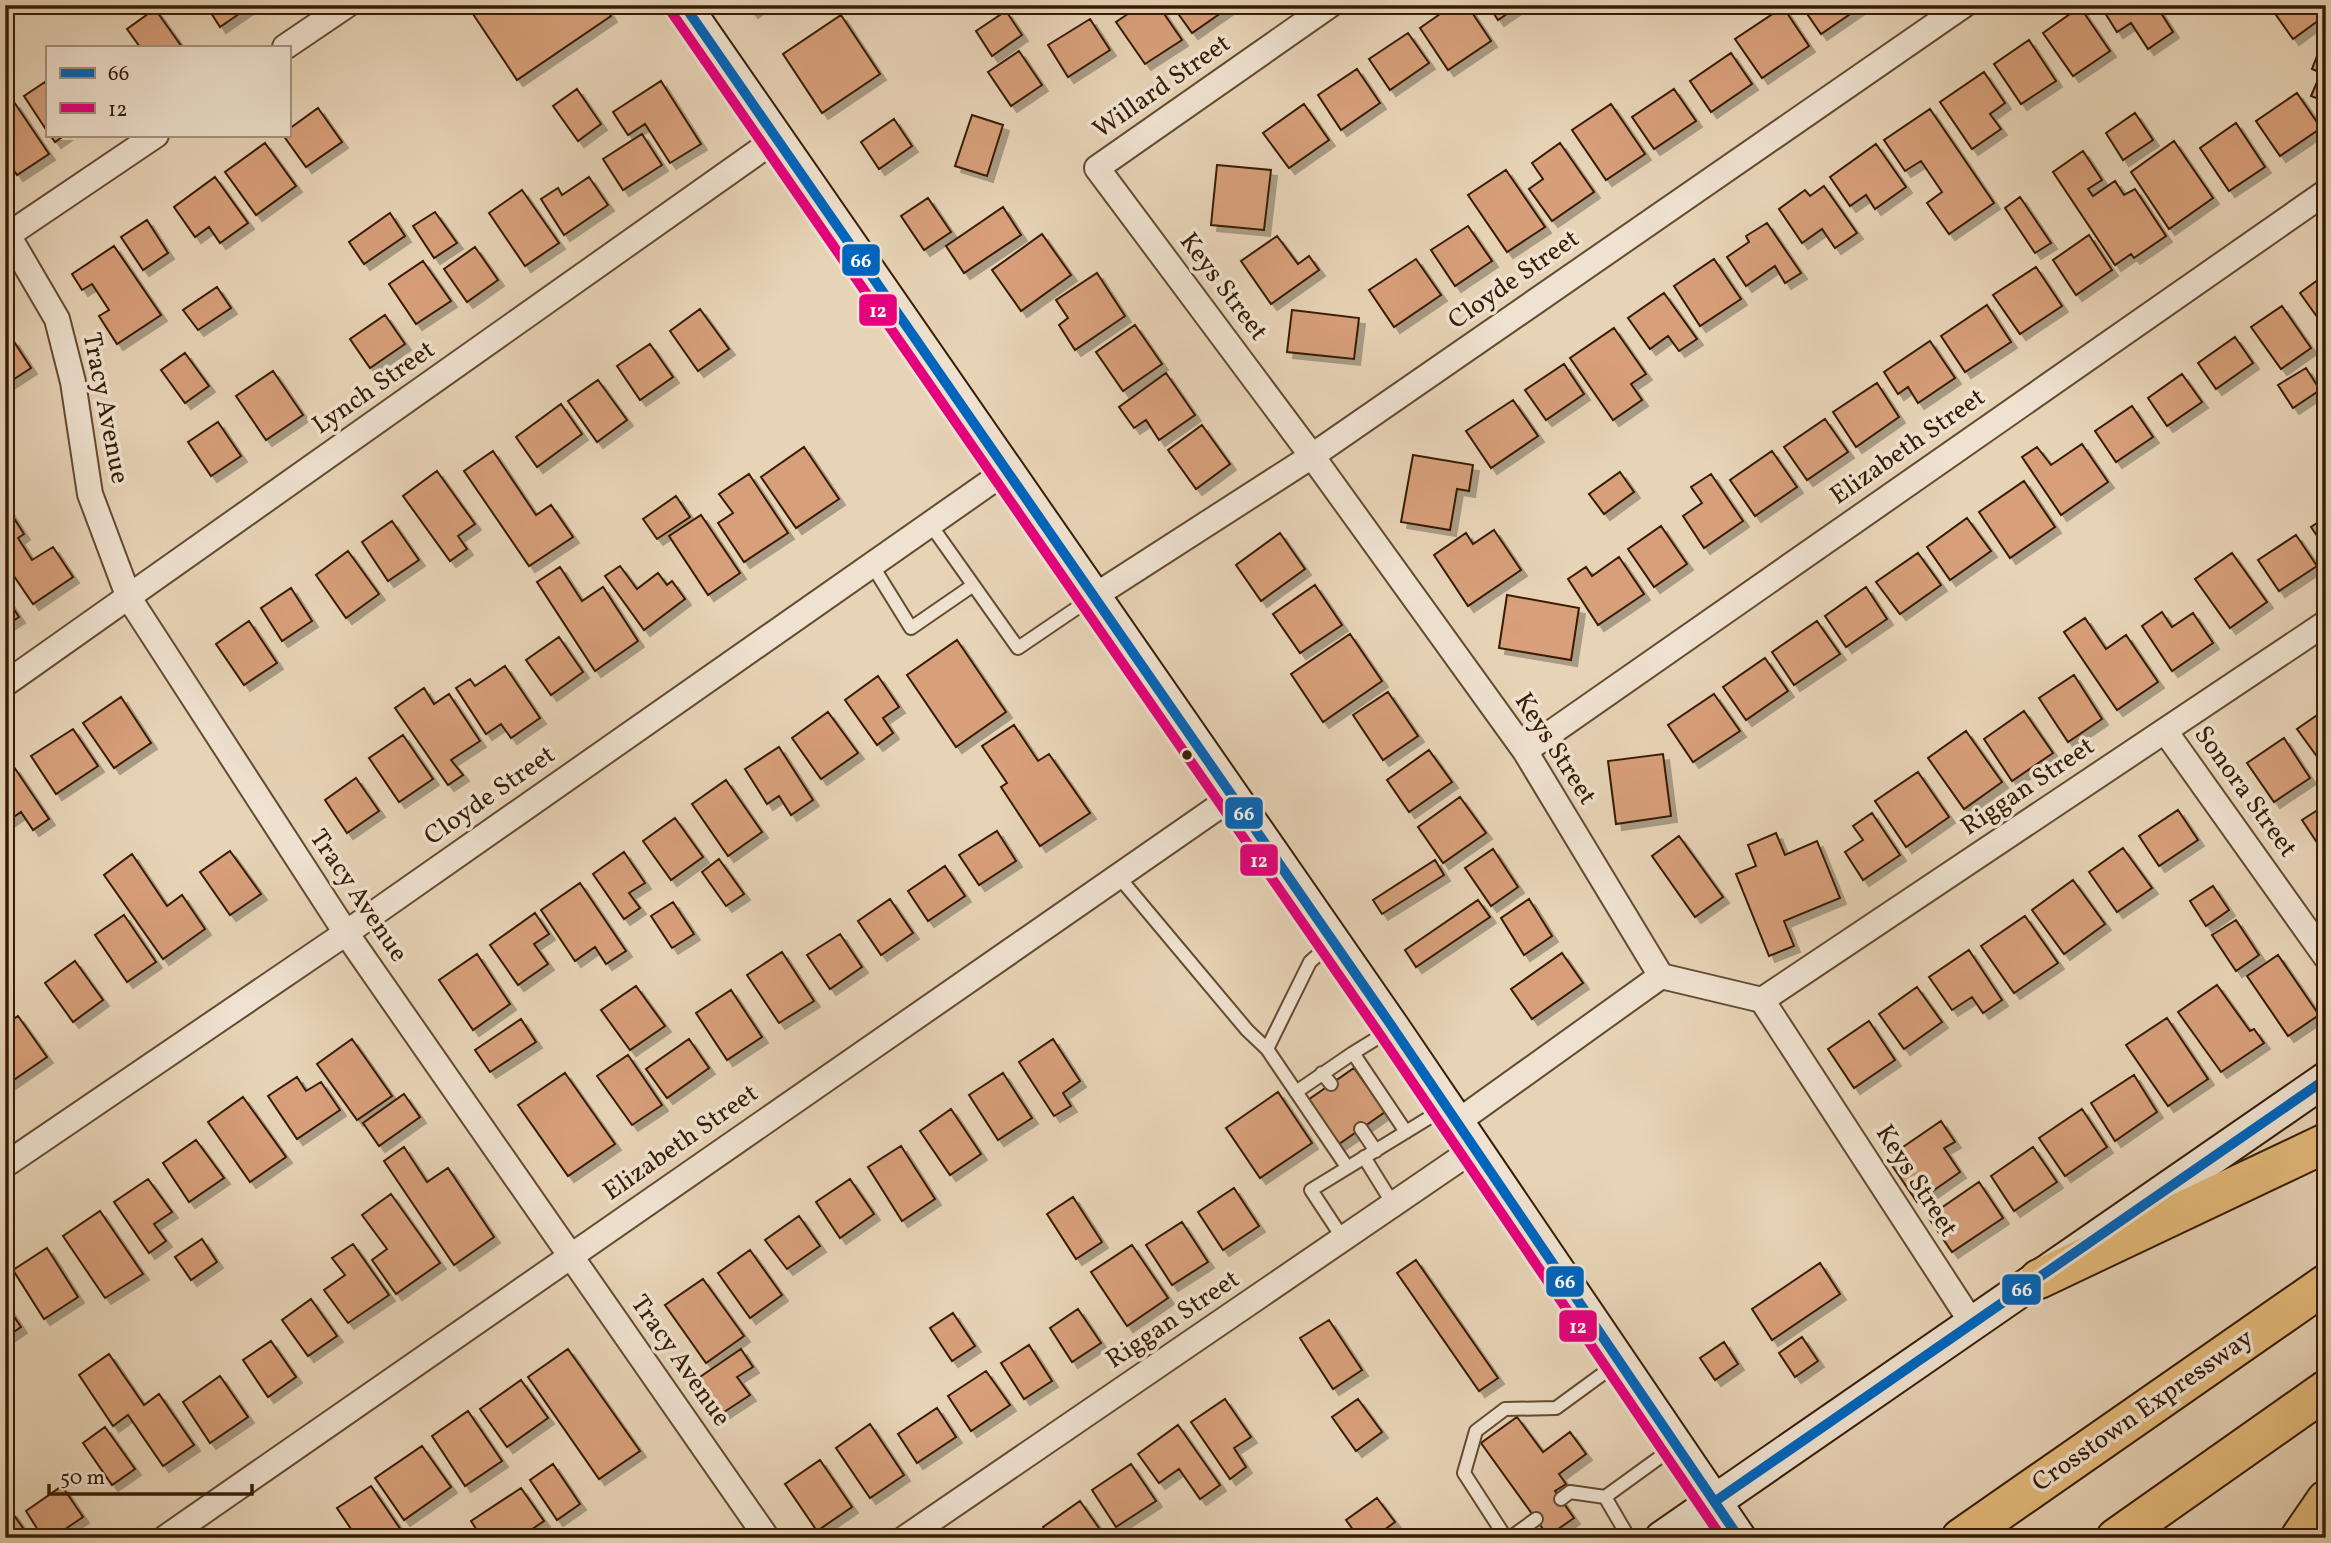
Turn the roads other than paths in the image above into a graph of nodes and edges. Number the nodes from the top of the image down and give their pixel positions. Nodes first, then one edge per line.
1 (347, 5) edge
2 (684, 5) edge
3 (1330, 5) edge
4 (1965, 5) edge
5 (286, 46) edge
6 (154, 136) edge
7 (776, 139) junction
8 (1097, 168) joint
9 (2326, 191) edge
10 (6, 234) edge
11 (1312, 456) junction
12 (1006, 471) junction
13 (930, 524) junction
14 (872, 565) junction
15 (972, 586) junction
16 (1093, 597) junction
17 (129, 598) junction
18 (2326, 623) edge
19 (5, 684) edge
20 (2165, 731) junction
21 (1525, 751) junction
22 (1231, 798) junction
23 (1118, 876) junction
24 (346, 933) junction
25 (1332, 943) junction
26 (2326, 957) edge
27 (1661, 976) junction
28 (1762, 1000) junction
29 (1393, 1028) junction
30 (1267, 1049) junction
31 (1353, 1053) junction
32 (1322, 1073) junction
33 (2326, 1079) edge
34 (1331, 1084) dead end
35 (1296, 1092) junction
36 (1459, 1126) junction
37 (1360, 1129) dead end
38 (1406, 1132) junction
39 (2326, 1143) edge
40 (1370, 1154) junction
41 (5, 1165) edge
42 (1347, 1167) junction
43 (1394, 1204) junction
44 (1344, 1240) junction
45 (571, 1256) junction
46 (2039, 1279) junction
47 (2326, 1284) edge
48 (1972, 1323) junction
49 (1621, 1361) junction
50 (2326, 1390) edge
51 (1678, 1444) junction
52 (1605, 1497) junction
53 (1560, 1499) dead end
54 (1717, 1500) junction
55 (2326, 1500) edge
56 (1536, 1519) dead end
57 (165, 1538) edge
58 (767, 1538) edge
59 (905, 1538) edge
60 (1508, 1538) edge
61 (1629, 1538) edge
62 (1662, 1538) edge
63 (1739, 1538) edge
64 (1961, 1538) edge
65 (2116, 1538) edge
66 (2300, 1538) edge

1 - 5 street
2 - 7 main road
3 - 8 street, Willard Street
4 - 11 street, Cloyde Street
6 - 10 street
7 - 12 main road
7 - 17 street, Lynch Street
8 - 11 street, Keys Street
9 - 21 street, Elizabeth Street
10 - 17 street, Tracy Avenue
11 - 16 street, Cloyde Street
11 - 21 street, Keys Street
12 - 13 street, Cloyde Street
12 - 16 main road
13 - 14 street, Cloyde Street
13 - 15 lane
14 - 15 lane
14 - 24 street, Cloyde Street
15 - 16 lane
16 - 22 main road
17 - 19 street, Lynch Street
17 - 24 street, Tracy Avenue
18 - 20 street, Riggan Street
20 - 26 street, Sonora Street
20 - 28 street, Riggan Street
21 - 27 street, Keys Street
22 - 23 street, Elizabeth Street
22 - 25 main road
23 - 30 lane
23 - 45 street, Elizabeth Street
24 - 41 street, Cloyde Street
24 - 45 street, Tracy Avenue
25 - 29 main road
25 - 30 lane
27 - 28 street
27 - 36 street, Riggan Street
28 - 48 street, Keys Street
29 - 31 lane
29 - 36 main road
30 - 35 lane
31 - 32 lane
31 - 38 lane
32 - 34 lane
32 - 35 lane
33 - 46 main road
35 - 42 lane
36 - 38 lane
36 - 43 street, Riggan Street
36 - 49 main road
37 - 40 lane
38 - 40 lane
39 - 46 highway
40 - 42 lane
40 - 43 lane
42 - 44 lane
43 - 44 street, Riggan Street
44 - 59 street, Riggan Street
45 - 57 street, Elizabeth Street
45 - 58 street, Tracy Avenue
46 - 48 main road
47 - 64 highway, Crosstown Expressway
48 - 54 main road
49 - 51 main road
49 - 60 lane
50 - 65 highway
51 - 52 lane
51 - 54 main road
52 - 53 lane
52 - 61 lane
54 - 62 main road
54 - 63 main road
55 - 66 highway
56 - 60 lane

